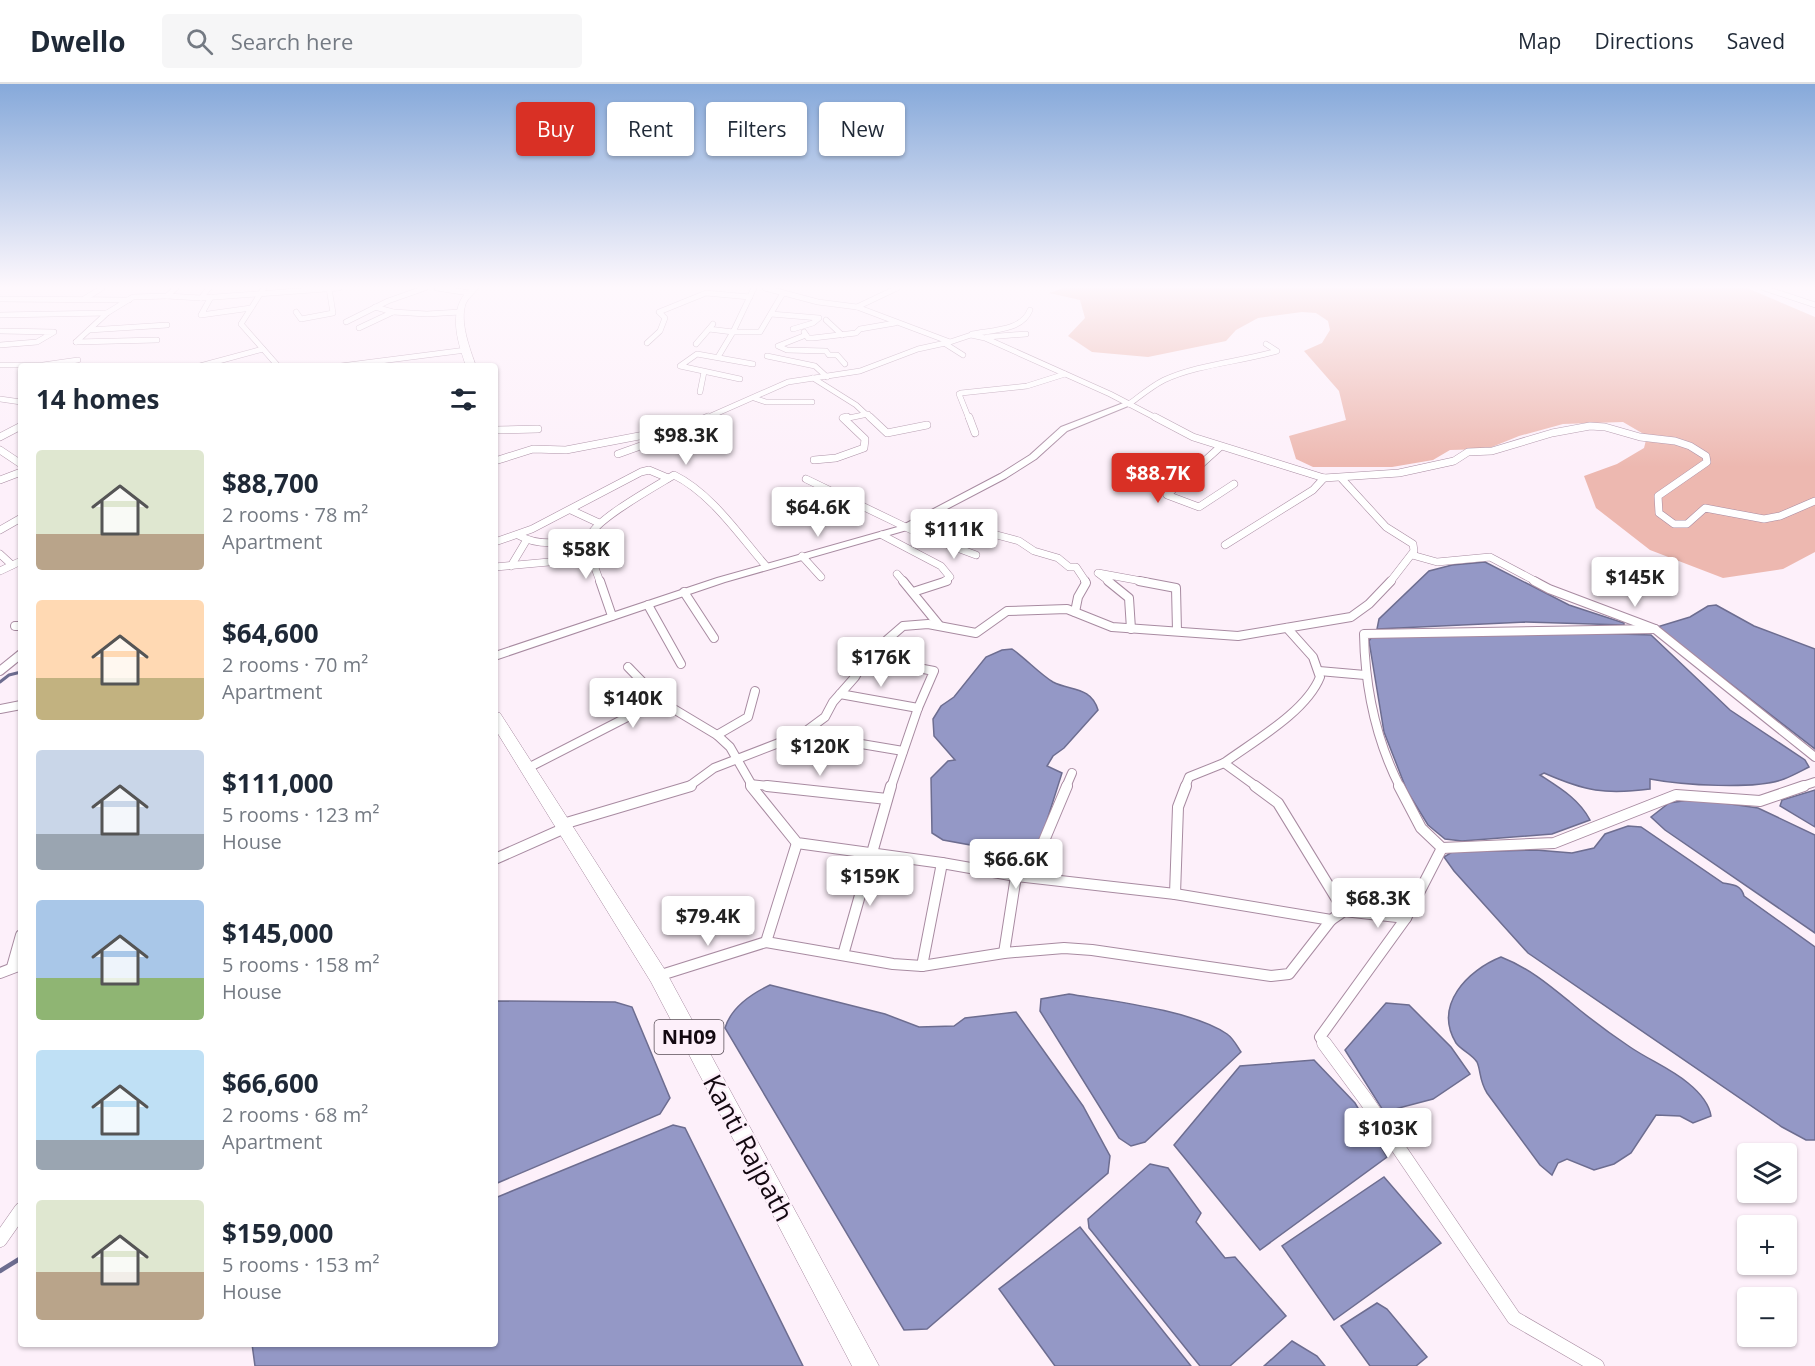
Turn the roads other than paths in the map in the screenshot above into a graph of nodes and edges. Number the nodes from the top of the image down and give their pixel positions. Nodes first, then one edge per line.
1 (724, 348) edge
2 (782, 348) edge
3 (924, 348) edge
4 (953, 348) edge
5 (1007, 348) edge
6 (1272, 348) edge
7 (263, 349) joint
8 (466, 350) joint
9 (963, 355) dead end
10 (422, 356) junction
11 (767, 356) dead end
12 (718, 357) junction
13 (230, 358) junction
14 (78, 360) dead end
15 (57, 363) edge
16 (211, 363) edge
17 (233, 363) edge
18 (276, 363) edge
19 (365, 363) edge
20 (423, 363) edge
21 (470, 363) edge
22 (753, 364) dead end
23 (845, 364) dead end
24 (0, 365) edge
25 (18, 365) edge
26 (704, 372) junction
27 (1065, 374) junction
28 (827, 377) junction
29 (813, 378) junction
30 (740, 379) dead end
31 (700, 392) dead end
32 (754, 398) junction
33 (0, 399) edge
34 (18, 402) edge
35 (812, 402) dead end
36 (1129, 404) junction
37 (868, 414) junction
38 (927, 425) dead end
39 (18, 428) edge
40 (538, 429) dead end
41 (498, 430) edge
42 (887, 433) junction
43 (975, 433) dead end
44 (644, 435) junction
45 (0, 437) edge
46 (893, 441) dead end
47 (1220, 447) junction
48 (0, 450) edge
49 (618, 454) dead end
50 (498, 460) edge
51 (814, 460) dead end
52 (18, 462) edge
53 (18, 473) edge
54 (668, 478) junction
55 (1324, 478) junction
56 (806, 479) dead end
57 (1342, 479) junction
58 (0, 480) edge
59 (1234, 484) dead end
60 (1815, 501) edge
61 (571, 510) junction
62 (929, 516) junction
63 (18, 520) edge
64 (599, 523) junction
65 (904, 528) junction
66 (0, 530) edge
67 (518, 535) junction
68 (882, 535) junction
69 (590, 537) junction
70 (498, 541) edge
71 (526, 541) junction
72 (1225, 545) dead end
73 (0, 554) edge
74 (975, 555) dead end
75 (1412, 555) junction
76 (802, 556) junction
77 (560, 561) dead end
78 (18, 562) edge
79 (12, 565) junction
80 (511, 566) junction
81 (766, 566) junction
82 (498, 567) edge
83 (0, 571) edge
84 (897, 574) dead end
85 (821, 577) dead end
86 (684, 592) junction
87 (913, 592) junction
88 (648, 605) junction
89 (1075, 612) junction
90 (612, 616) junction
91 (939, 625) junction
92 (1287, 628) junction
93 (1131, 629) junction
94 (1655, 629) junction
95 (1177, 631) junction
96 (714, 638) dead end
97 (498, 655) edge
98 (18, 656) edge
99 (866, 658) junction
100 (681, 664) dead end
101 (628, 667) dead end
102 (0, 671) edge
103 (1319, 671) junction
104 (1365, 675) junction
105 (755, 691) dead end
106 (840, 694) junction
107 (662, 702) junction
108 (18, 706) edge
109 (918, 708) junction
110 (0, 709) edge
111 (498, 722) edge
112 (717, 735) junction
113 (802, 735) junction
114 (903, 751) junction
115 (1815, 757) edge
116 (737, 758) junction
117 (1224, 763) junction
118 (528, 768) junction
119 (1072, 772) dead end
120 (1815, 782) edge
121 (750, 784) junction
122 (887, 798) junction
123 (564, 826) junction
124 (797, 843) junction
125 (1442, 848) junction
126 (870, 852) junction
127 (498, 858) edge
128 (942, 863) junction
129 (1016, 876) junction
130 (1175, 894) junction
131 (1344, 911) junction
132 (1406, 918) junction
133 (1331, 920) junction
134 (765, 942) junction
135 (1004, 953) junction
136 (843, 955) junction
137 (16, 966) edge
138 (922, 966) junction
139 (0, 973) edge
140 (658, 976) junction
141 (18, 1214) edge
142 (0, 1240) edge
143 (866, 1366) edge
144 (1597, 1366) edge

1 - 12 street
2 - 23 street
3 - 28 street
4 - 9 street
5 - 27 street
6 - 36 street
7 - 13 street
7 - 18 street
8 - 10 street
8 - 21 main road
10 - 19 street
10 - 20 street
11 - 28 street
12 - 22 street
12 - 26 street
13 - 16 street
13 - 17 street
14 - 15 street
24 - 25 street
26 - 30 street
26 - 31 street
27 - 36 street
27 - 43 street
28 - 29 street
29 - 32 street
29 - 37 street
32 - 35 street
32 - 44 street
33 - 34 street
36 - 47 street
36 - 62 street
37 - 42 street
37 - 51 street
38 - 42 street
39 - 45 street
40 - 41 street
42 - 46 street
44 - 49 street
44 - 50 street
47 - 55 street
47 - 59 street
48 - 52 street
53 - 58 street
54 - 61 street
54 - 64 street
54 - 81 street
55 - 57 street
55 - 72 street
56 - 65 street
57 - 60 street
57 - 75 street
61 - 64 street
61 - 67 street
62 - 65 street
62 - 89 street
63 - 66 street
64 - 69 street
65 - 68 street
65 - 74 street
67 - 70 street
67 - 71 street
68 - 76 street
68 - 87 street
69 - 71 street
69 - 90 street
71 - 80 street
73 - 79 street
75 - 92 street
75 - 94 street
76 - 81 street
76 - 85 street
77 - 80 street
78 - 79 street
79 - 83 street
80 - 82 street
81 - 86 street
84 - 87 street
86 - 88 street
86 - 96 street
87 - 91 street
88 - 90 street
88 - 100 street
89 - 91 street
89 - 93 street
90 - 97 street
91 - 99 street
92 - 95 street
92 - 103 street
93 - 95 street
93 - 95 street
94 - 104 street
94 - 115 street
98 - 102 street
99 - 106 street
99 - 109 street
101 - 107 street
103 - 104 street
103 - 117 street
104 - 125 street
105 - 112 street
106 - 109 street
106 - 113 street
107 - 112 street
107 - 118 street
108 - 110 street
109 - 114 street
111 - 118 main road, Kanti Rajpath / NH09
112 - 116 street
113 - 114 street
113 - 116 street
114 - 122 street
116 - 121 street
116 - 123 street
117 - 130 street
117 - 131 street
118 - 123 main road, Kanti Rajpath / NH09
119 - 129 street
120 - 125 street
121 - 122 street
121 - 124 street
122 - 126 street
123 - 127 street
123 - 140 main road, Kanti Rajpath / NH09
124 - 126 street
124 - 134 street
125 - 132 street
126 - 128 street
126 - 136 street
128 - 129 street
128 - 138 street
129 - 130 street
129 - 135 street
130 - 133 street
131 - 132 street
131 - 133 street
132 - 144 street
133 - 135 street
134 - 136 street
134 - 140 street
135 - 138 street
136 - 138 street
137 - 139 street
140 - 143 main road, Kanti Rajpath / NH09
141 - 142 street

